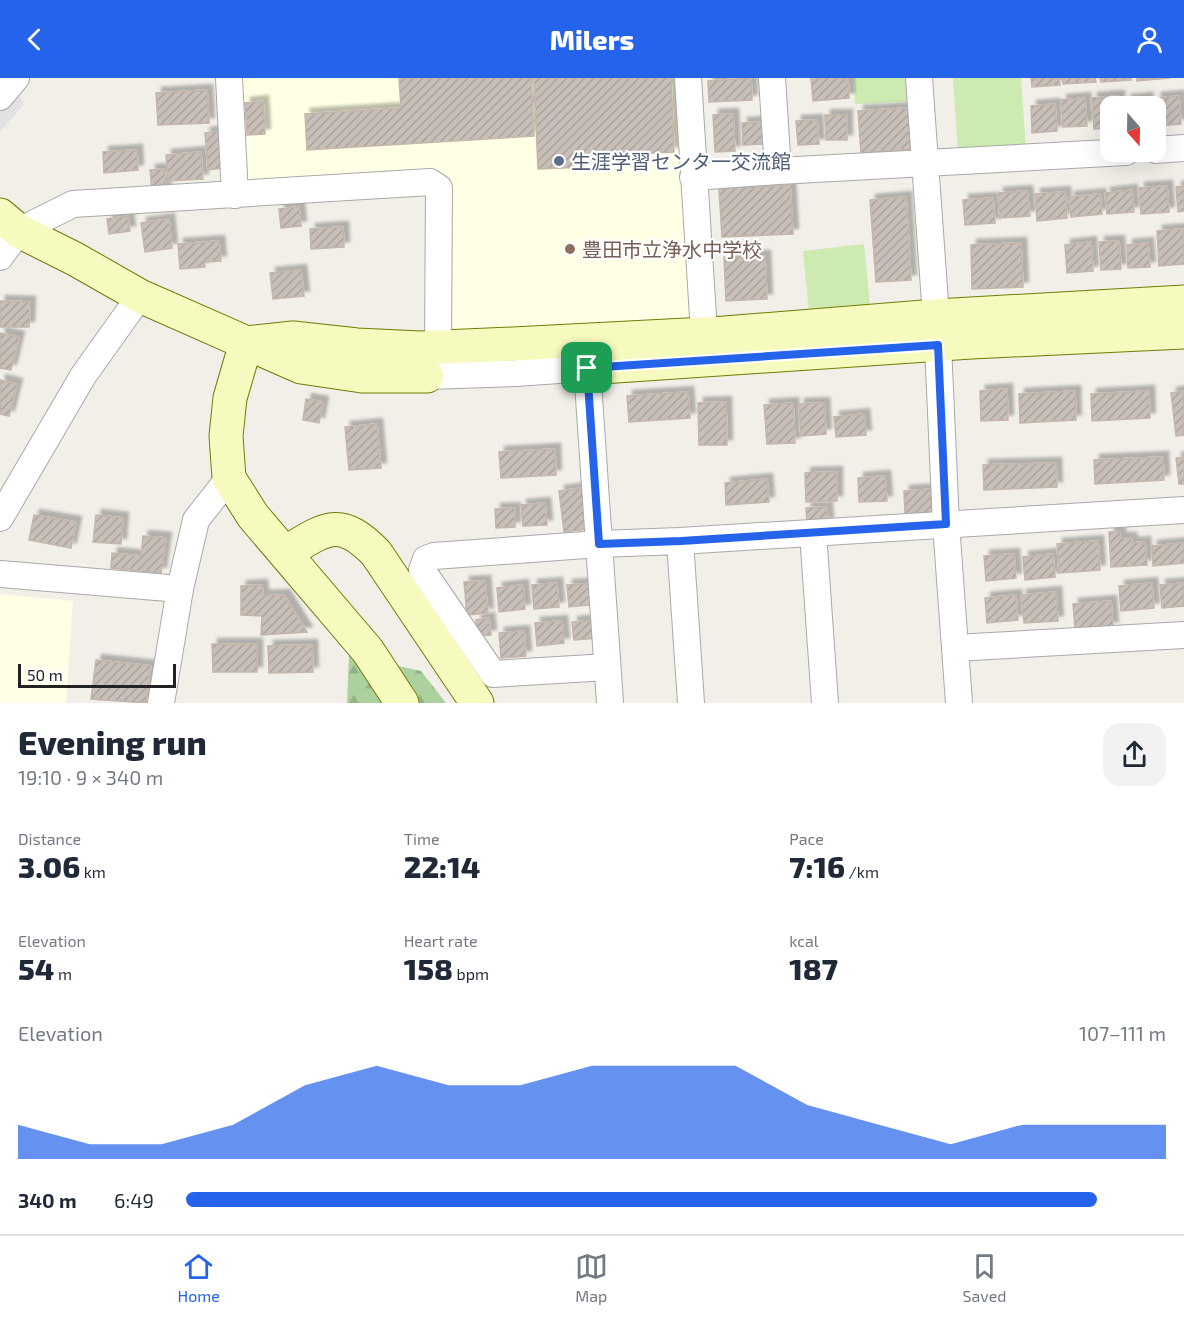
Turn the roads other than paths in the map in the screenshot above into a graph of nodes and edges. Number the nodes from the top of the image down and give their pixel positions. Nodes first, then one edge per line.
1 (16, 78) edge
2 (229, 78) edge
3 (687, 78) edge
4 (772, 78) edge
5 (919, 78) edge
6 (0, 97) edge
7 (1184, 148) edge
8 (1166, 149) edge
9 (1100, 153) edge
10 (924, 163) junction
11 (778, 171) junction
12 (693, 177) junction
13 (235, 195) junction
14 (10, 223) edge
15 (0, 257) edge
16 (140, 296) junction
17 (1184, 302) edge
18 (937, 331) junction
19 (1184, 332) edge
20 (704, 333) junction
21 (246, 343) junction
22 (432, 362) junction
23 (587, 368) junction
24 (229, 478) junction
25 (1184, 510) edge
26 (0, 519) edge
27 (946, 524) junction
28 (813, 533) junction
29 (681, 541) junction
30 (599, 544) junction
31 (285, 553) junction
32 (0, 574) edge
33 (180, 589) junction
34 (1184, 635) edge
35 (955, 648) junction
36 (607, 667) junction
37 (161, 703) edge
38 (402, 703) edge
39 (477, 703) edge
40 (610, 703) edge
41 (691, 703) edge
42 (825, 703) edge
43 (959, 703) edge

1 - 6 street
2 - 13 street
3 - 12 street
4 - 11 street
5 - 10 street
7 - 8 street
9 - 10 street
10 - 11 street
10 - 18 street
11 - 12 street
12 - 20 street
13 - 14 street
13 - 22 street
14 - 15 street
14 - 16 street
16 - 21 street
16 - 26 street
17 - 18 street
18 - 19 street
18 - 20 street
18 - 23 street
18 - 27 street
20 - 22 street
21 - 22 street
21 - 24 street
22 - 23 street
23 - 30 street
24 - 31 street
24 - 33 street
25 - 27 street
27 - 28 street
27 - 35 street
28 - 29 street
28 - 42 street
29 - 30 street
29 - 41 street
30 - 36 street
30 - 36 street
31 - 38 street
31 - 39 street
32 - 33 street
33 - 37 street
34 - 35 street
35 - 43 street
36 - 40 street

